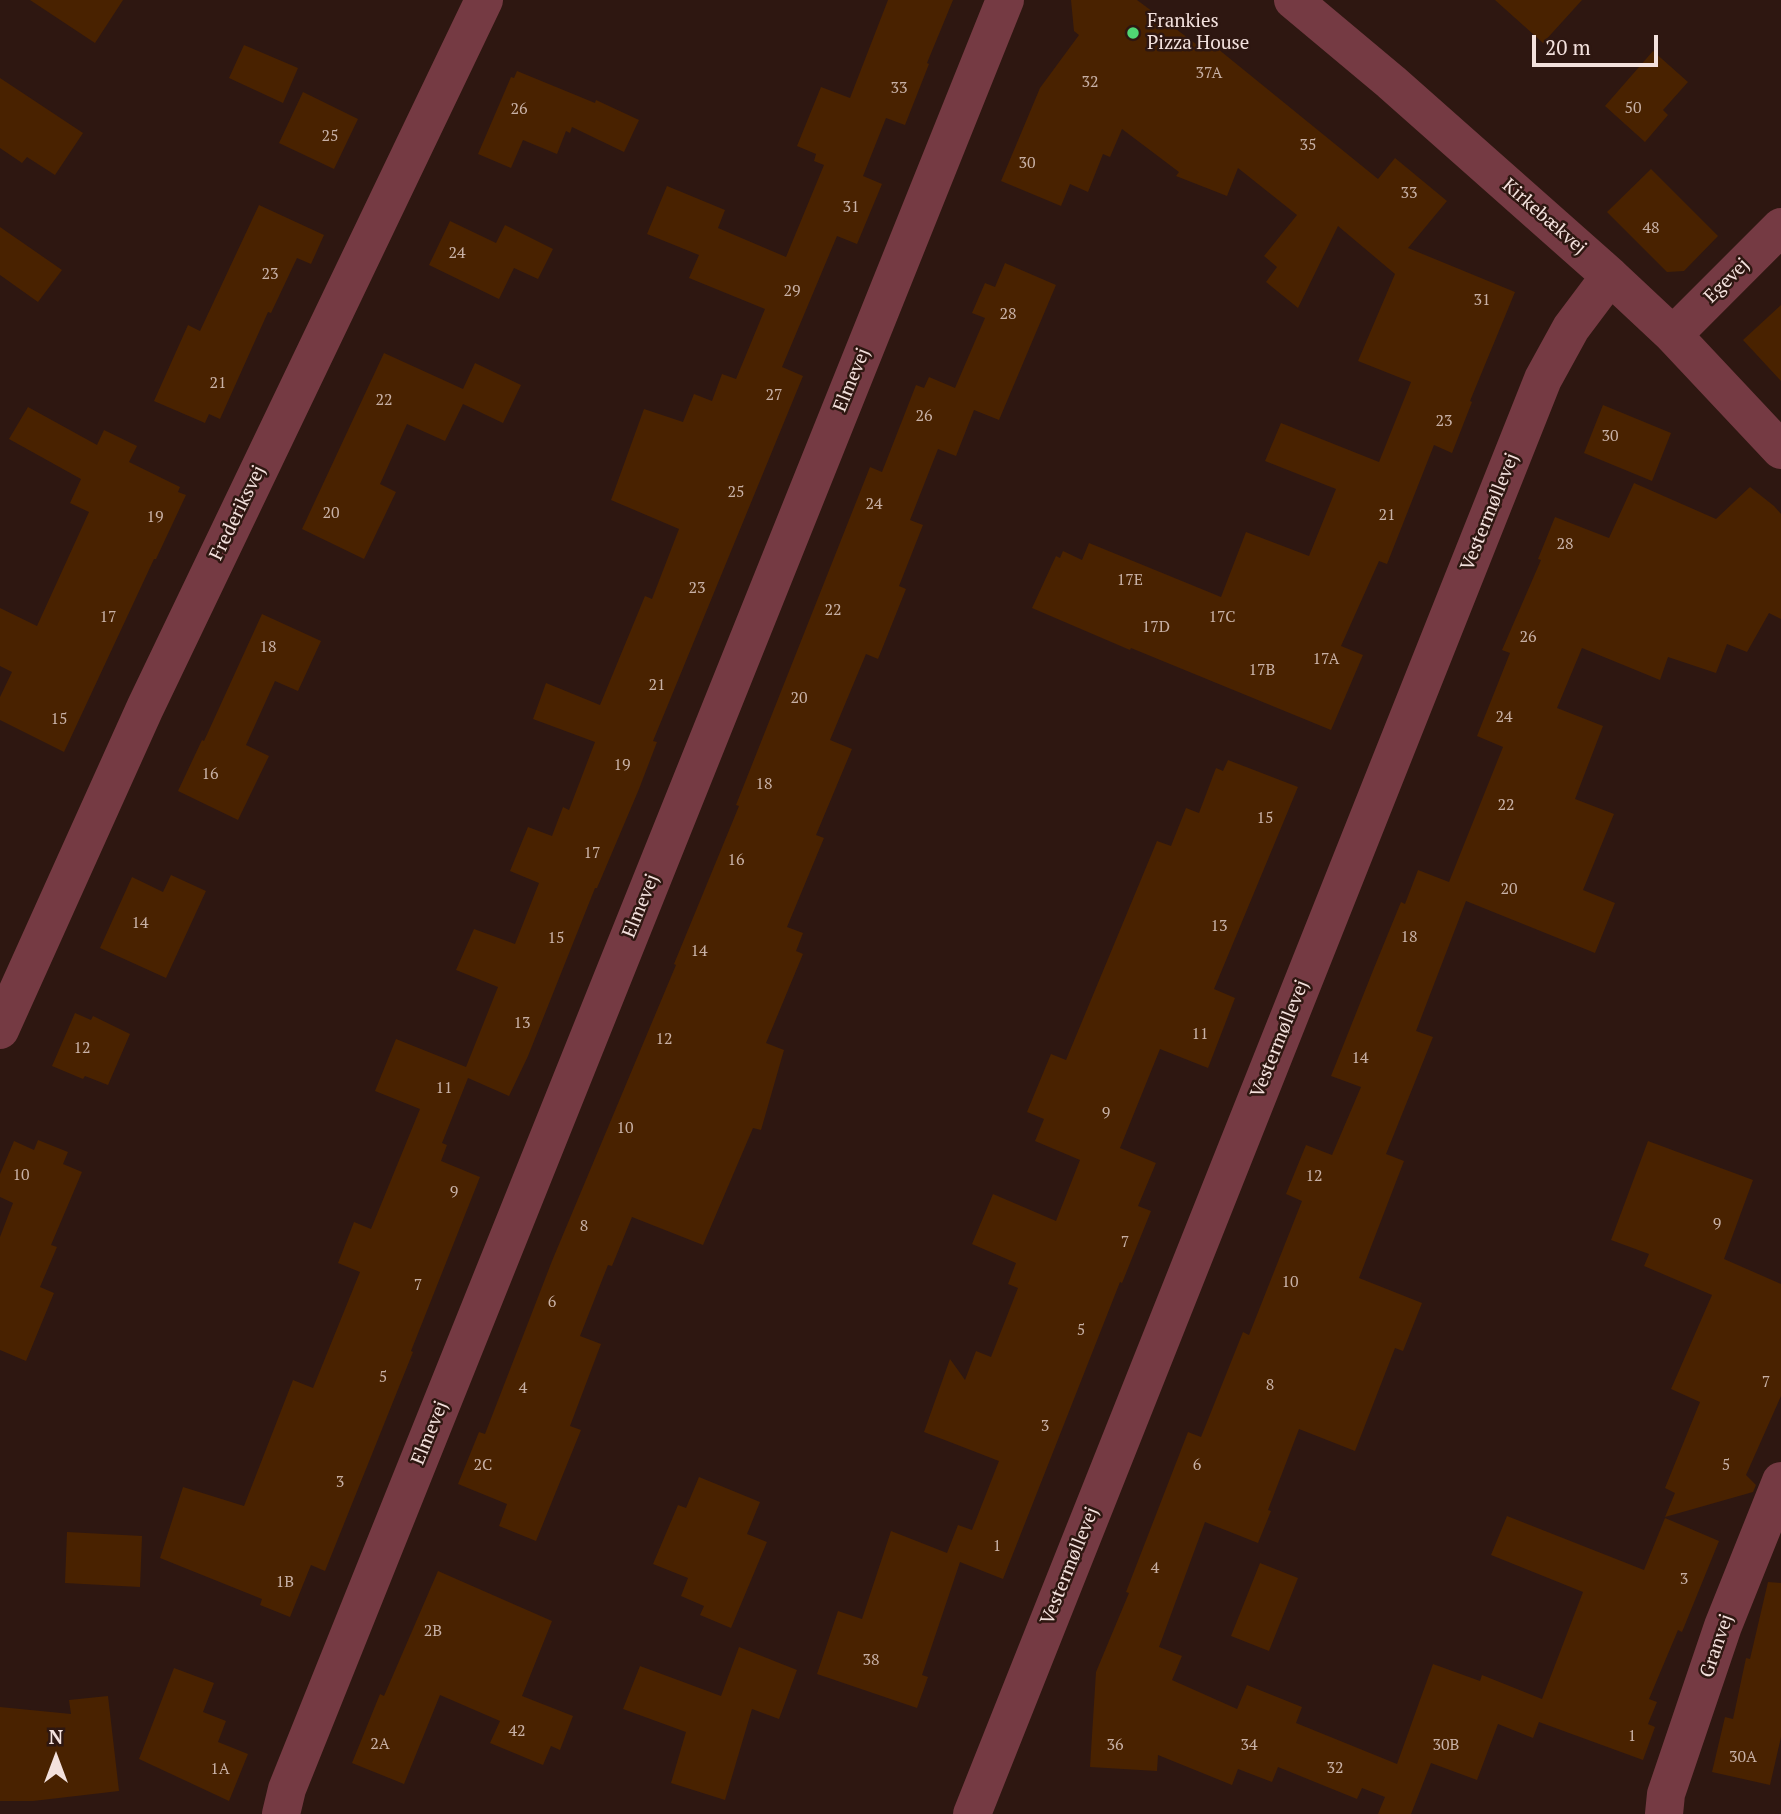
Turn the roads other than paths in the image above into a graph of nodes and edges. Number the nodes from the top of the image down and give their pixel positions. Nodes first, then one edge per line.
1 (484, 0) edge
2 (1005, 0) edge
3 (1315, 7) edge
4 (1781, 227) edge
5 (1610, 276) junction
6 (1674, 335) junction
7 (1781, 450) edge
8 (0, 1030) edge
9 (1781, 1481) edge
10 (281, 1814) edge
11 (972, 1814) edge
12 (1664, 1814) edge

1 - 8 street, Frederiksvej
2 - 10 street, Elmevej
3 - 5 street, Kirkebækvej
4 - 6 street, Egevej
5 - 6 street, Kirkebækvej
5 - 11 street, Vestermøllevej
6 - 7 street, Kirkebækvej
9 - 12 street, Granvej

